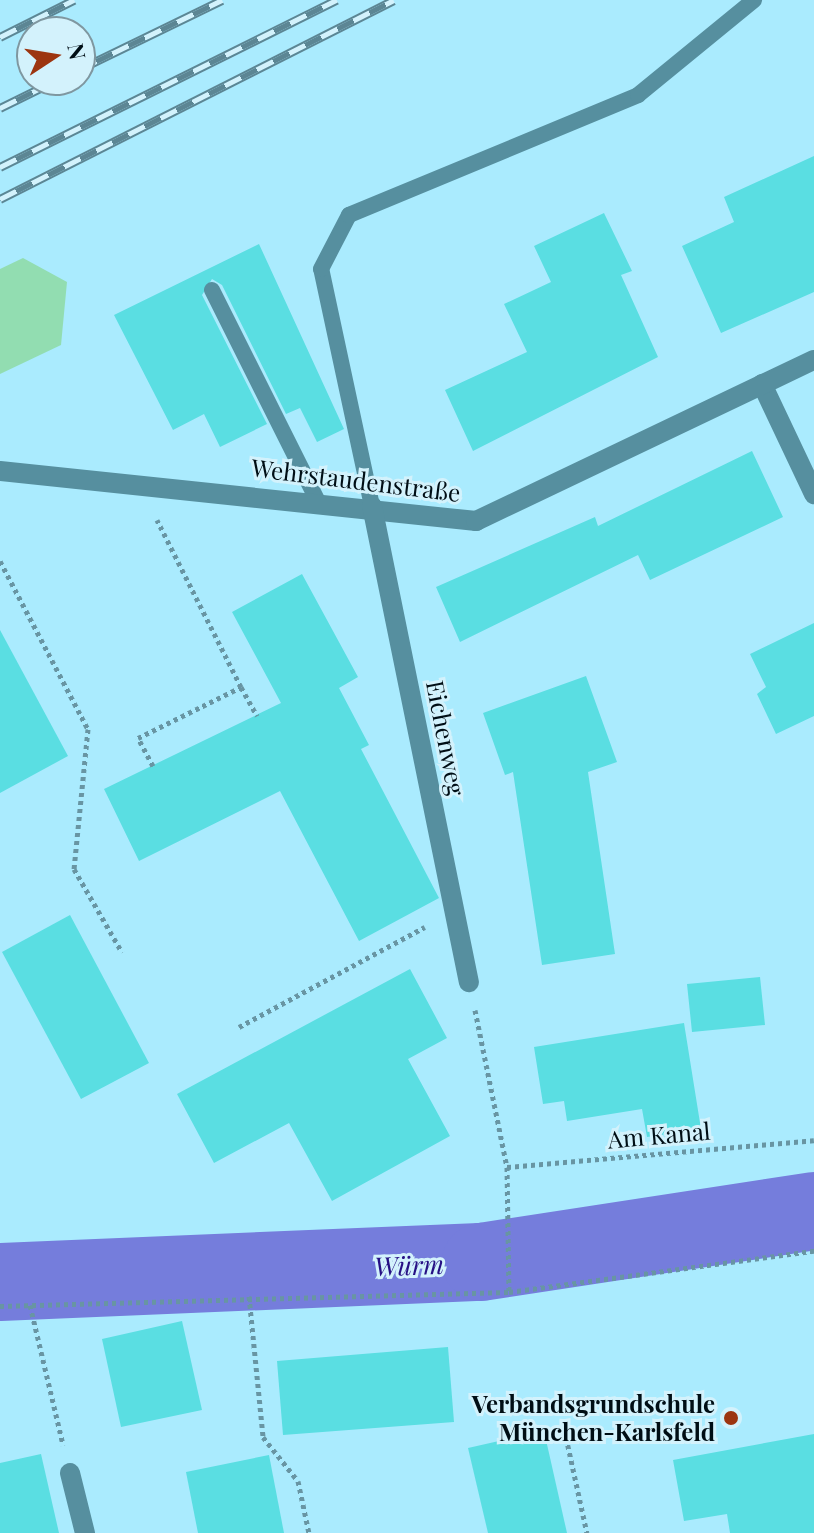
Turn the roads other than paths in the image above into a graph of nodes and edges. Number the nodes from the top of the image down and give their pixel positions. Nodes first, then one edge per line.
1 (754, 0) edge
2 (212, 290) dead end
3 (814, 360) edge
4 (762, 384) junction
5 (0, 471) edge
6 (814, 494) edge
7 (317, 500) junction
8 (372, 506) junction
9 (469, 982) road end
10 (70, 1473) road end
11 (85, 1533) edge

1 - 8 lane
2 - 7 lane
3 - 4 street, Wehrstaudenstraße
4 - 6 street
4 - 8 street, Wehrstaudenstraße
5 - 7 street, Wehrstaudenstraße
7 - 8 street, Wehrstaudenstraße
8 - 9 street, Eichenweg
10 - 11 street

